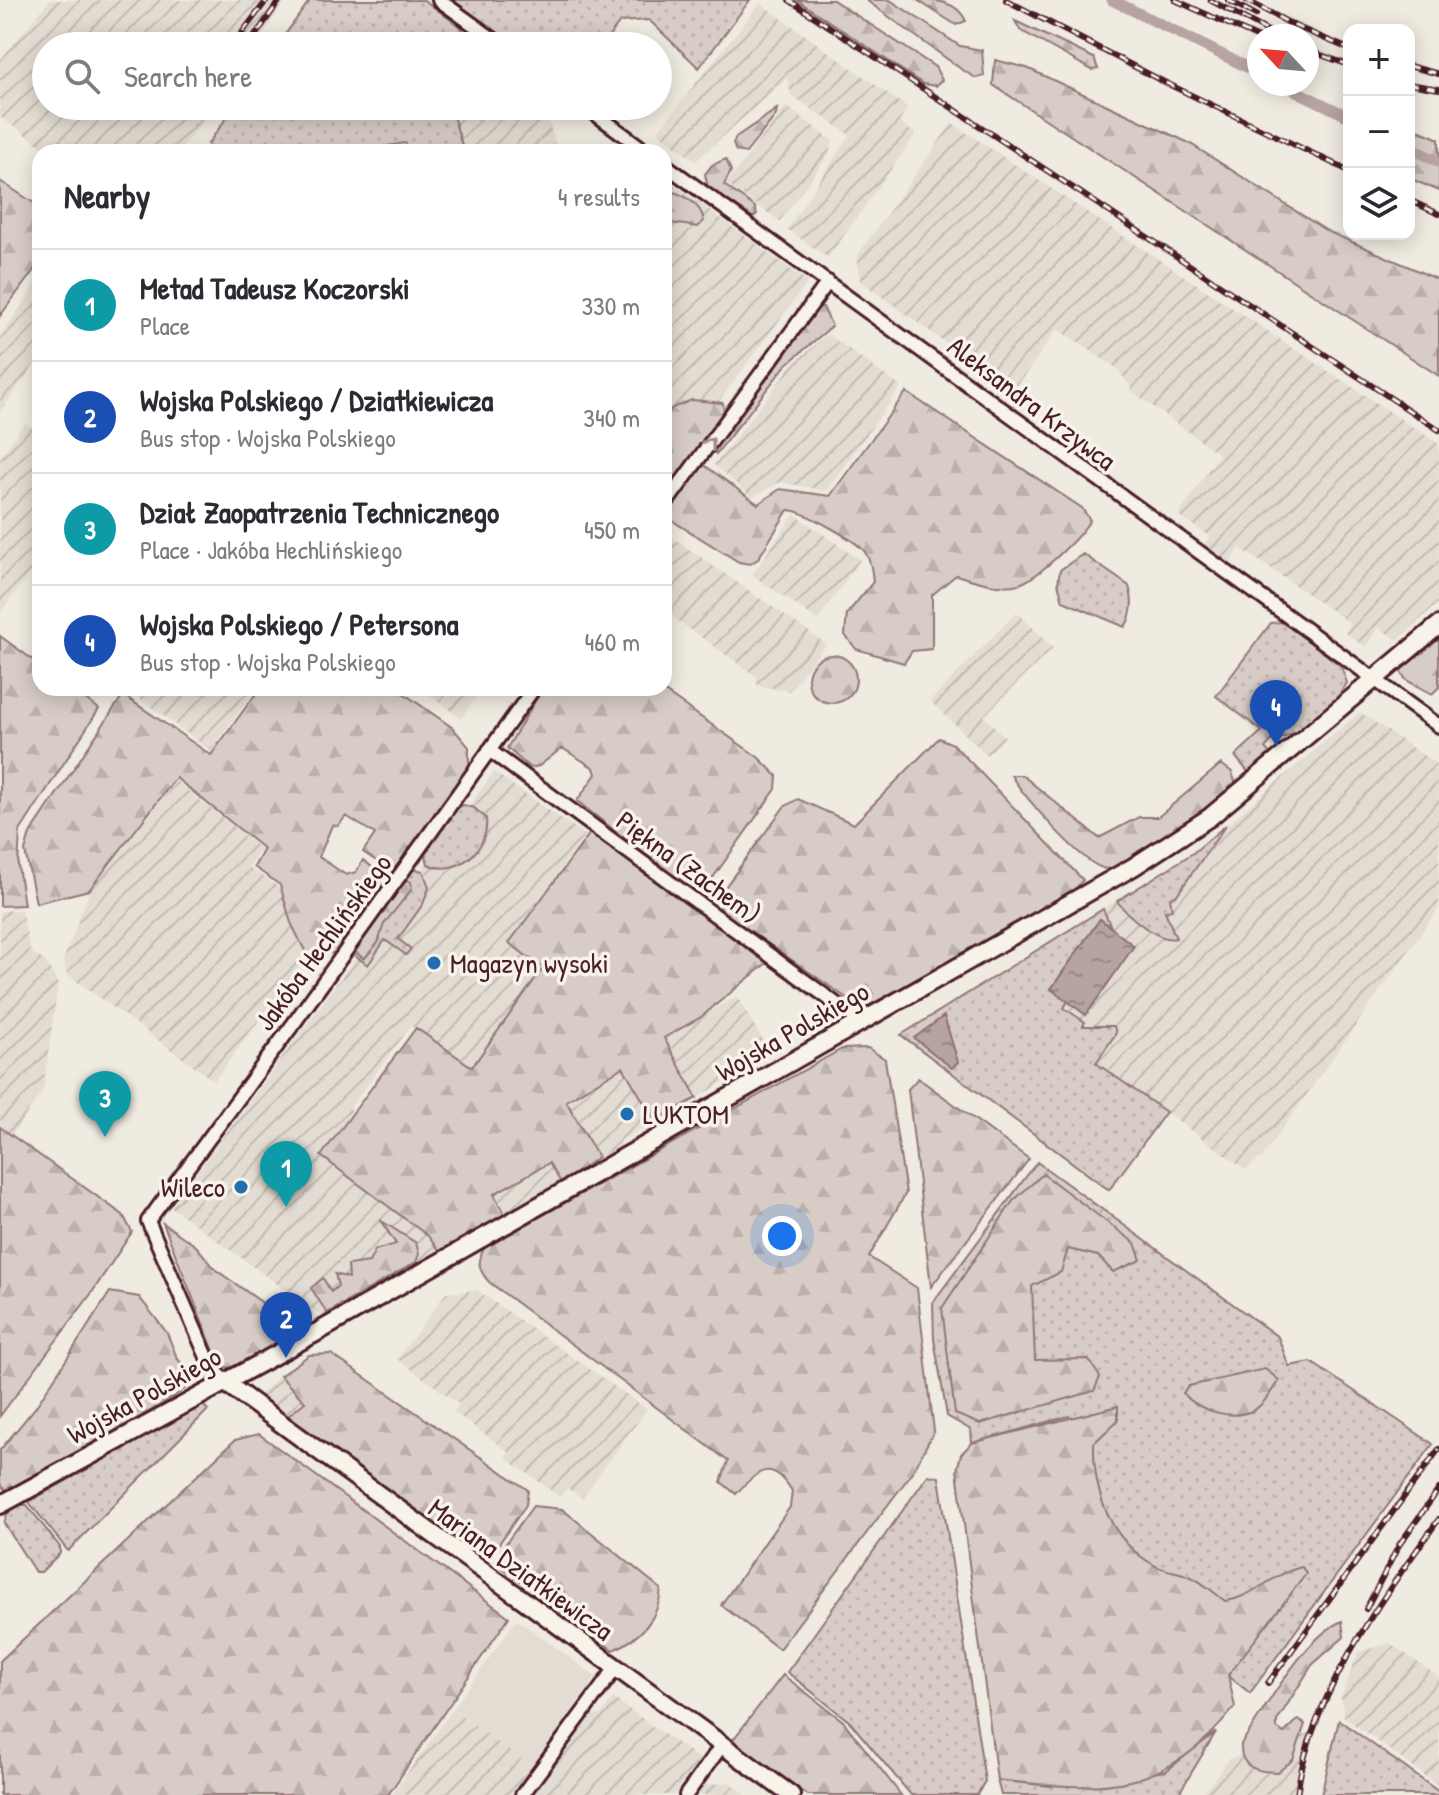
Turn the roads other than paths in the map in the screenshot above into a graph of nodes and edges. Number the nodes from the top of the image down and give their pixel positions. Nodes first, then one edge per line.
1 (439, 0) edge
2 (484, 32) edge
3 (604, 120) edge
4 (636, 144) edge
5 (672, 170) edge
6 (828, 282) junction
7 (672, 495) edge
8 (1439, 625) edge
9 (1373, 678) junction
10 (528, 696) edge
11 (1439, 726) edge
12 (489, 750) junction
13 (861, 1022) junction
14 (223, 1381) junction
15 (0, 1505) edge
16 (615, 1669) junction
17 (722, 1745) junction
18 (522, 1795) edge
19 (686, 1795) edge
20 (791, 1795) edge

1 - 2 street
3 - 4 street
5 - 6 street, Aleksandra Krzywca
7 -> 6 street
6 - 9 street, Aleksandra Krzywca
8 - 9 street, Wojska Polskiego
9 - 11 street, Aleksandra Krzywca
9 - 13 street, Wojska Polskiego
10 - 12 street, Jakóba Hechlińskiego
12 - 13 street, Piękna (Zachem)
12 - 14 street, Jakóba Hechlińskiego
13 - 14 street, Wojska Polskiego
14 - 15 street, Wojska Polskiego
14 - 16 street, Mariana Dziatkiewicza
16 - 17 street, Mariana Dziatkiewicza
16 - 18 street
17 - 19 street
17 - 20 street, Mariana Dziatkiewicza

